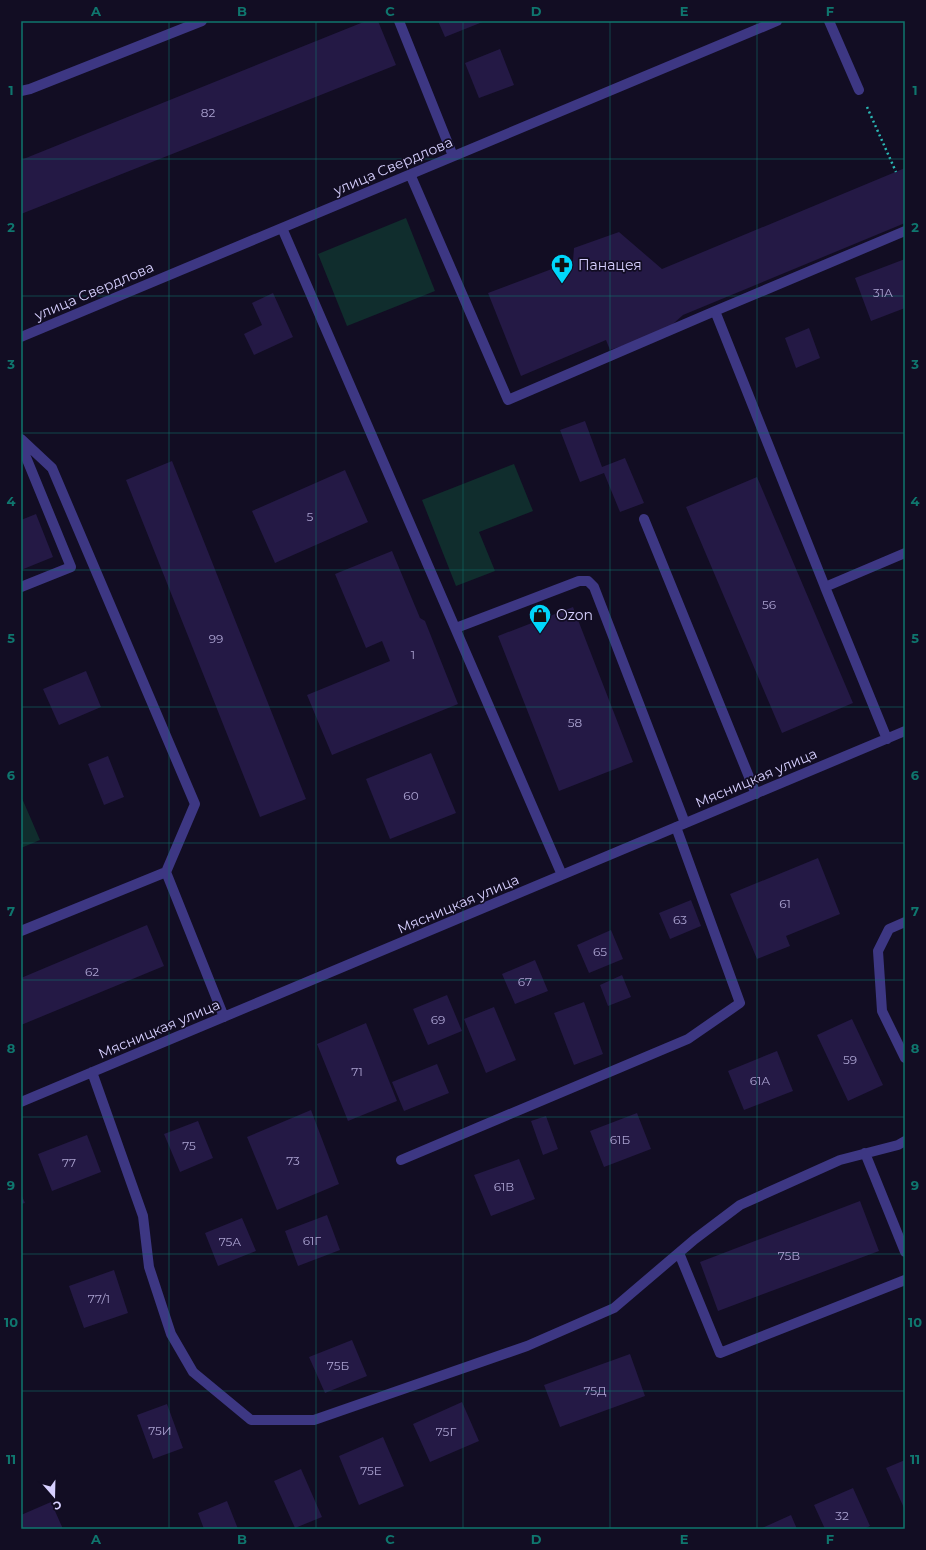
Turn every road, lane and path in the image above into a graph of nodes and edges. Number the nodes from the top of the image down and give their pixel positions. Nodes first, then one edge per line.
1 (202, 21) edge
2 (399, 21) edge
3 (777, 21) edge
4 (829, 21) edge
5 (859, 90) joint
6 (21, 91) edge
7 (453, 156) junction
8 (896, 172) dead end
9 (410, 174) junction
10 (282, 228) junction
11 (905, 231) edge
12 (715, 311) junction
13 (21, 337) edge
14 (21, 440) edge
15 (21, 445) edge
16 (644, 519) dead end
17 (905, 553) edge
18 (21, 587) edge
19 (825, 587) junction
20 (456, 628) junction
21 (905, 731) edge
22 (887, 738) junction
23 (756, 794) junction
24 (681, 825) junction
25 (166, 872) junction
26 (562, 875) junction
27 (905, 922) edge
28 (21, 931) edge
29 (224, 1017) junction
30 (905, 1058) edge
31 (92, 1072) junction
32 (21, 1102) edge
33 (905, 1141) edge
34 (865, 1153) junction
35 (400, 1160) dead end
36 (679, 1252) junction
37 (905, 1252) edge
38 (905, 1280) edge

1 - 6 street
2 - 7 street
3 - 7 street, улица Свердлова
4 - 5 street
5 - 8 path
7 - 9 street, улица Свердлова
9 - 10 street, улица Свердлова
9 - 12 street
10 - 13 street, улица Свердлова
10 - 20 street
11 - 12 street
12 - 19 street
14 - 25 street
15 - 18 street
16 - 23 street
17 - 19 street
19 - 22 street
20 - 24 street
20 - 26 street
21 - 22 street, Мясницкая улица
22 - 23 street, Мясницкая улица
23 - 24 street, Мясницкая улица
24 - 26 street, Мясницкая улица
24 - 35 street
25 - 28 street
25 - 29 street
26 - 29 street, Мясницкая улица
27 - 30 street
29 - 31 street, Мясницкая улица
31 - 32 street, Мясницкая улица
31 - 36 street
33 - 34 street
34 - 36 street
34 - 37 street
36 - 38 street

